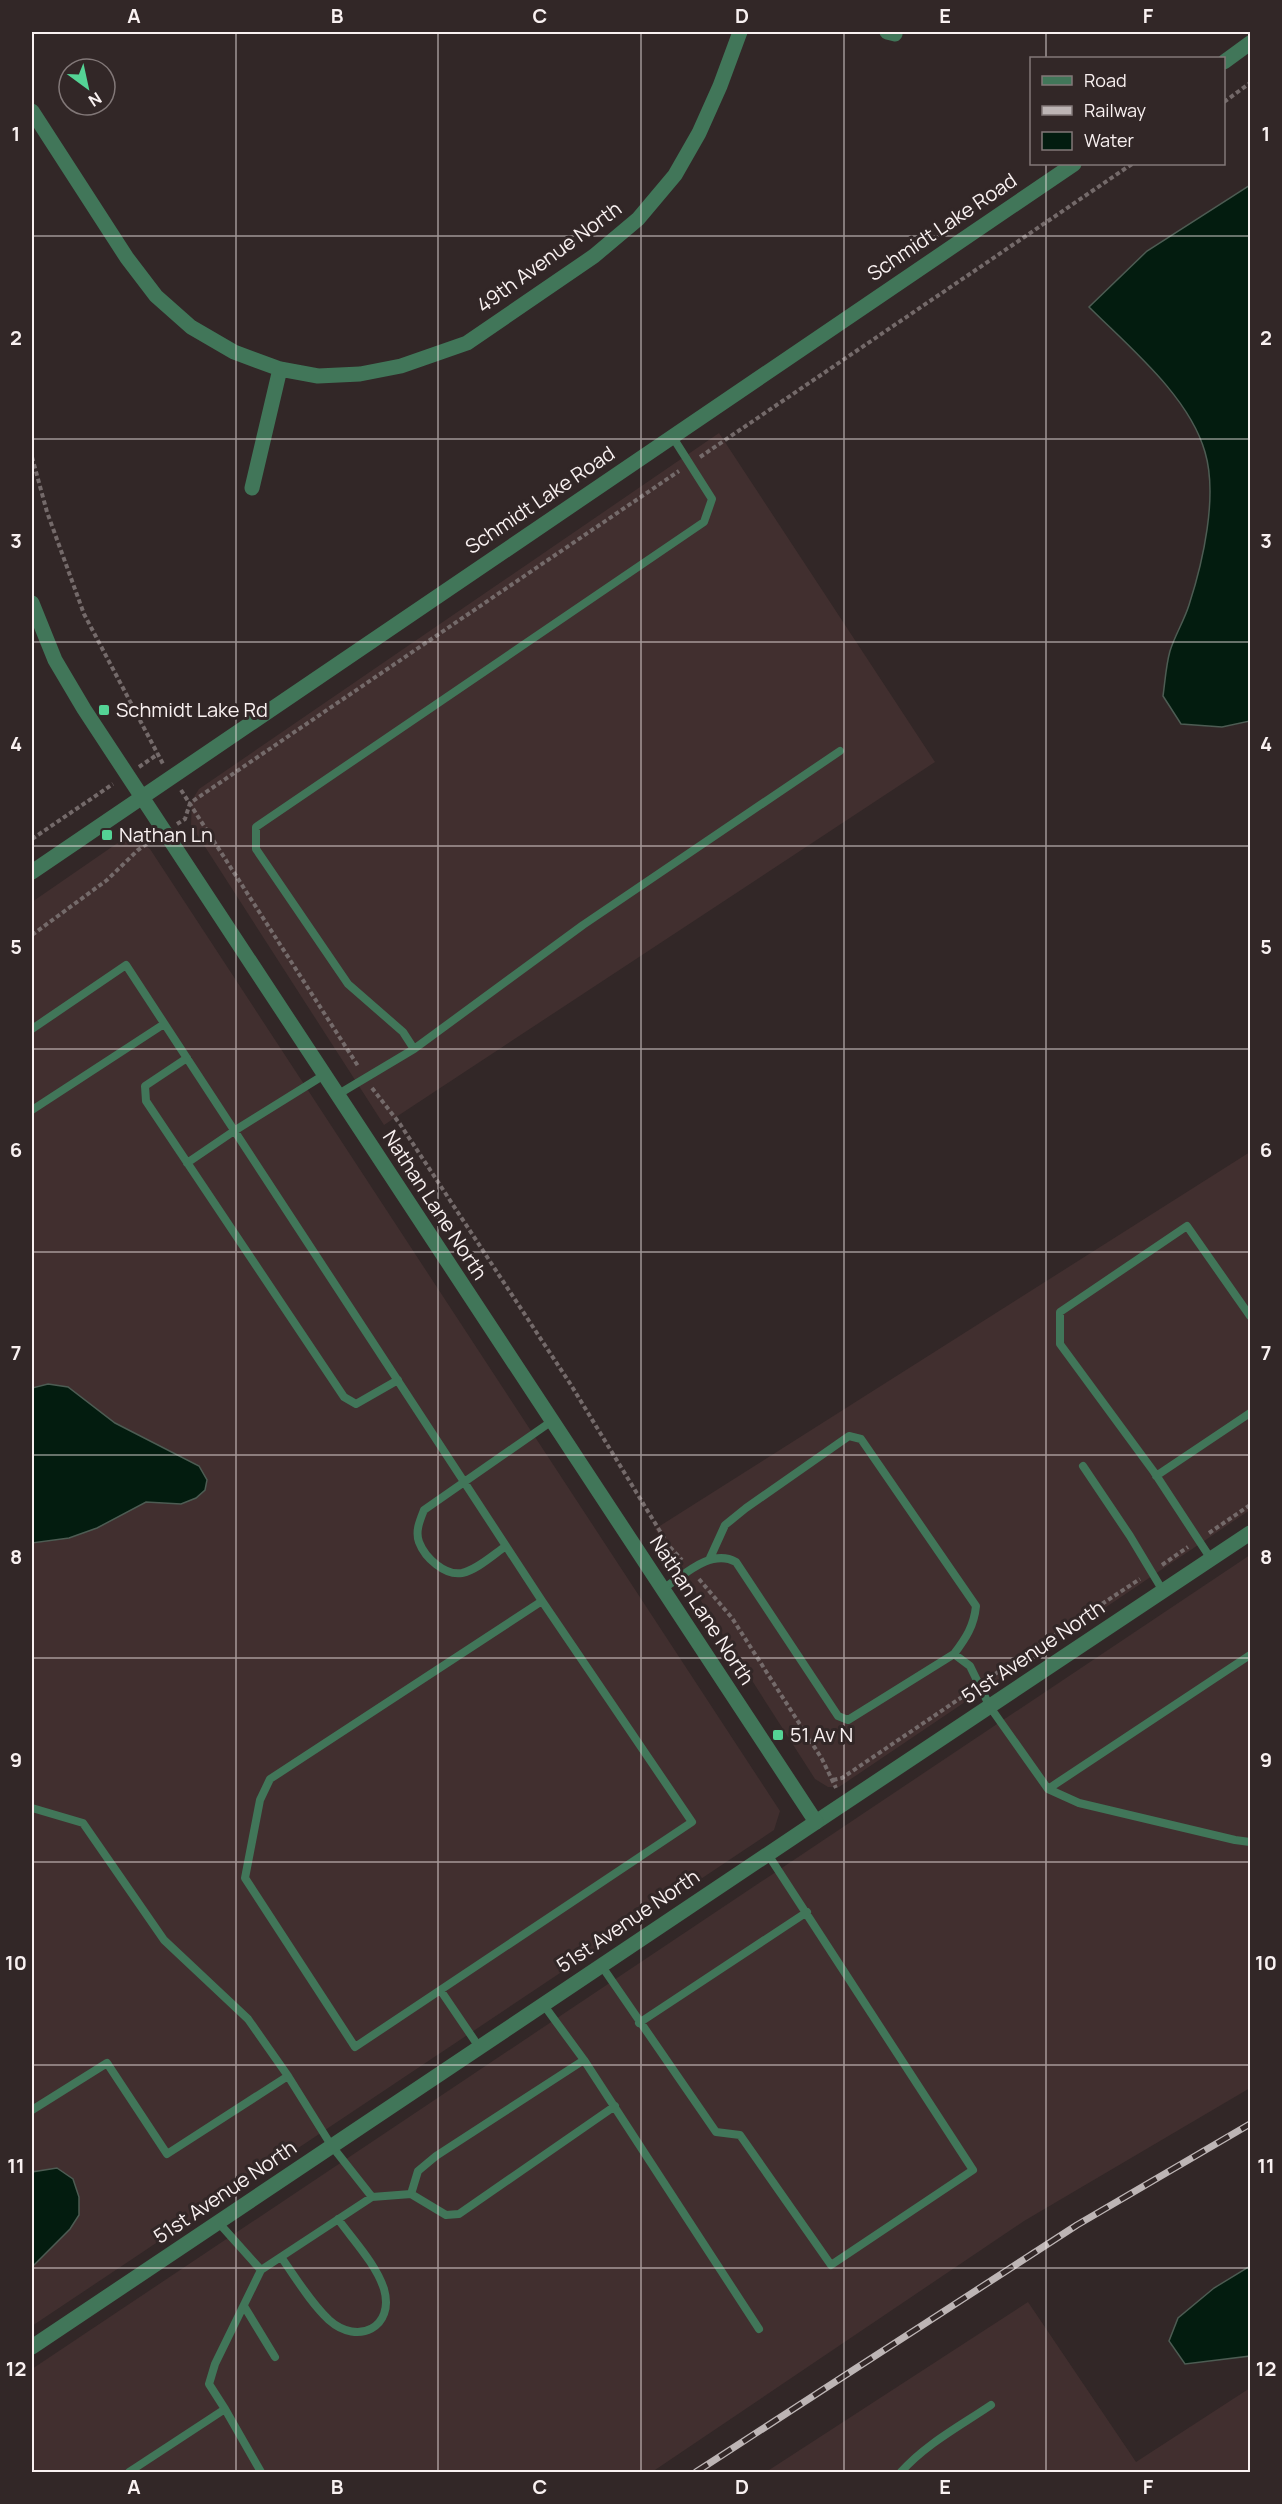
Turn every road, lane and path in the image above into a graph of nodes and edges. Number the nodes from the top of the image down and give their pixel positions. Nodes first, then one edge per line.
1 (740, 32) edge
2 (1251, 44) edge
3 (1225, 61) edge
4 (1251, 83) edge
5 (1225, 101) edge
6 (32, 111) edge
7 (1073, 165) edge
8 (1131, 165) edge
9 (280, 369) junction
10 (672, 436) junction
11 (32, 457) edge
12 (689, 464) junction
13 (252, 488) dead end
14 (32, 603) edge
15 (840, 751) dead end
16 (158, 754) junction
17 (127, 775) junction
18 (171, 777) junction
19 (141, 797) junction
20 (190, 803) junction
21 (164, 832) junction
22 (32, 839) edge
23 (32, 872) edge
24 (32, 935) edge
25 (164, 1024) junction
26 (32, 1029) edge
27 (414, 1048) junction
28 (187, 1058) junction
29 (324, 1075) junction
30 (365, 1076) junction
31 (337, 1095) junction
32 (32, 1110) edge
33 (234, 1131) junction
34 (187, 1163) junction
35 (1251, 1316) edge
36 (398, 1380) junction
37 (1251, 1413) edge
38 (552, 1421) junction
39 (1083, 1466) dead end
40 (1156, 1476) junction
41 (465, 1483) junction
42 (1251, 1505) edge
43 (1251, 1533) edge
44 (1199, 1540) junction
45 (506, 1546) junction
46 (710, 1558) junction
47 (1211, 1559) junction
48 (692, 1570) junction
49 (1151, 1572) junction
50 (663, 1589) junction
51 (1163, 1591) junction
52 (542, 1601) junction
53 (954, 1654) junction
54 (1251, 1655) edge
55 (978, 1685) junction
56 (990, 1707) junction
57 (833, 1780) junction
58 (1048, 1789) junction
59 (843, 1804) junction
60 (32, 1808) edge
61 (816, 1822) junction
62 (1251, 1842) edge
63 (767, 1853) junction
64 (807, 1912) junction
65 (601, 1965) junction
66 (441, 1990) junction
67 (543, 2004) junction
68 (639, 2023) junction
69 (479, 2047) junction
70 (584, 2060) junction
71 (288, 2076) junction
72 (615, 2106) junction
73 (32, 2110) edge
74 (332, 2145) junction
75 (411, 2194) junction
76 (372, 2197) junction
77 (338, 2219) junction
78 (218, 2222) junction
79 (282, 2257) junction
80 (261, 2270) junction
81 (244, 2306) junction
82 (759, 2329) dead end
83 (32, 2347) edge
84 (275, 2357) dead end
85 (991, 2405) dead end
86 (225, 2409) junction
87 (129, 2472) edge
88 (261, 2472) edge
89 (901, 2472) edge

1 - 9 street, 49th Avenue North
2 - 3 street
4 - 5 path
6 - 9 street, 49th Avenue North
7 - 10 street, Schmidt Lake Road
8 - 12 path
9 - 13 street
10 - 12 lane
10 - 18 street, Schmidt Lake Road
11 - 16 path
12 - 20 path
12 - 27 lane
14 - 17 street, Nathan Lane North
15 - 27 lane
16 - 17 path
16 - 18 path
17 - 19 street, Nathan Lane North
17 - 22 path
18 - 19 street, Schmidt Lake Road
18 - 20 path
19 - 21 street, Nathan Lane North
19 - 23 street, Schmidt Lake Road
20 - 21 path
20 - 30 path
21 - 24 path
21 - 29 street, Nathan Lane North
25 - 26 lane
25 - 28 lane
25 - 32 lane
27 - 30 lane
28 - 33 lane
28 - 34 lane
29 - 31 street, Nathan Lane North
29 - 33 lane
30 - 31 lane
30 - 48 path
31 - 38 street, Nathan Lane North
33 - 34 lane
33 - 36 lane
34 - 36 lane
35 - 40 lane
36 - 41 lane
37 - 40 lane
38 - 41 lane
38 - 50 street, Nathan Lane North
39 - 49 lane
40 - 44 lane
41 - 45 lane
41 - 45 lane
42 - 44 path
43 - 47 street, 51st Avenue North
44 - 47 lane
44 - 49 path
45 - 52 lane
46 - 48 lane
46 - 53 lane
46 - 53 lane
47 - 51 street, 51st Avenue North
48 - 50 lane
48 - 57 path
49 - 51 lane
49 - 55 path
50 - 61 street, Nathan Lane North
51 - 56 street, 51st Avenue North
52 - 66 lane
52 - 66 lane
53 - 55 lane
54 - 58 lane
55 - 56 lane
55 - 57 path
56 - 58 lane
56 - 59 street, 51st Avenue North
57 - 59 path
58 - 62 lane
59 - 61 street, 51st Avenue North
60 - 71 lane
61 - 63 street, 51st Avenue North
63 - 64 lane
63 - 65 street, 51st Avenue North
64 - 68 lane
64 - 68 lane
65 - 67 street, 51st Avenue North
65 - 68 lane
66 - 69 lane
67 - 69 street, 51st Avenue North
67 - 70 lane
69 - 74 street, 51st Avenue North
70 - 72 lane
70 - 75 lane
71 - 73 lane
71 - 74 lane
72 - 75 lane
72 - 82 lane
74 - 76 lane
74 - 78 street, 51st Avenue North
75 - 76 lane
76 - 77 lane
77 - 79 lane
77 - 79 lane
78 - 80 lane
78 - 83 street, 51st Avenue North
79 - 80 lane
80 - 81 lane
81 - 84 lane
81 - 86 lane
85 - 89 lane
86 - 87 lane
86 - 88 lane

